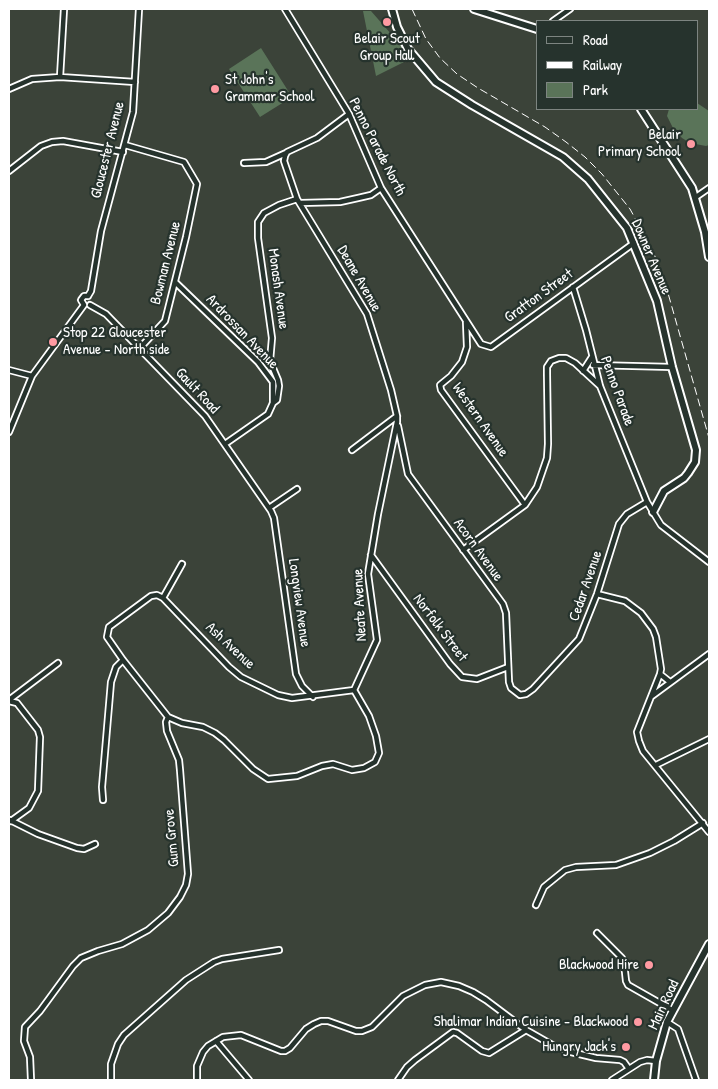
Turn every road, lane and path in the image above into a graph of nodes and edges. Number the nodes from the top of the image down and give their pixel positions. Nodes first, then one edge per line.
1 (64, 9) edge
2 (139, 9) edge
3 (284, 9) edge
4 (392, 9) edge
5 (474, 9) edge
6 (570, 9) edge
7 (554, 20) edge
8 (536, 29) edge
9 (60, 77) junction
10 (135, 82) junction
11 (9, 89) edge
12 (641, 110) edge
13 (349, 114) junction
14 (125, 145) junction
15 (122, 152) junction
16 (288, 152) junction
17 (244, 163) dead end
18 (9, 171) edge
19 (381, 188) junction
20 (709, 188) edge
21 (696, 197) junction
22 (298, 201) junction
23 (634, 244) junction
24 (709, 257) edge
25 (175, 282) junction
26 (572, 287) junction
27 (88, 296) junction
28 (90, 304) junction
29 (84, 305) junction
30 (466, 321) junction
31 (138, 349) junction
32 (592, 357) junction
33 (593, 365) junction
34 (672, 368) junction
35 (9, 370) edge
36 (583, 371) junction
37 (32, 376) junction
38 (600, 386) junction
39 (273, 403) junction
40 (397, 418) junction
41 (9, 432) edge
42 (225, 444) junction
43 (352, 450) dead end
44 (297, 490) dead end
45 (647, 502) junction
46 (525, 505) junction
47 (269, 508) junction
48 (653, 512) junction
49 (463, 550) junction
50 (371, 555) junction
51 (709, 562) edge
52 (182, 564) dead end
53 (597, 594) junction
54 (163, 598) junction
55 (709, 654) edge
56 (123, 660) junction
57 (58, 664) dead end
58 (508, 667) junction
59 (660, 674) junction
60 (670, 682) junction
61 (354, 690) junction
62 (520, 695) joint
63 (651, 696) junction
64 (313, 697) junction
65 (9, 701) edge
66 (168, 716) junction
67 (709, 739) edge
68 (656, 765) junction
69 (102, 800) dead end
70 (10, 820) edge
71 (703, 823) junction
72 (709, 832) edge
73 (95, 844) dead end
74 (536, 905) dead end
75 (597, 933) dead end
76 (709, 944) edge
77 (279, 950) dead end
78 (672, 1010) junction
79 (667, 1022) junction
80 (526, 1030) junction
81 (216, 1041) junction
82 (656, 1061) junction
83 (629, 1069) junction
84 (31, 1080) edge
85 (111, 1080) edge
86 (197, 1080) edge
87 (250, 1080) edge
88 (398, 1080) edge
89 (612, 1080) edge
90 (654, 1080) edge
91 (696, 1080) edge

1 - 9 street
2 - 10 street, Gloucester Avenue
3 - 13 street, Penno Parade North
4 - 23 street, Downer Avenue
5 - 8 street
6 - 7 street
9 - 10 street
9 - 11 street
10 - 14 street, Gloucester Avenue
12 - 21 street
13 - 16 street
13 - 19 street, Penno Parade North
14 - 15 street, Gloucester Avenue
14 - 25 street, Bowman Avenue
15 - 18 street
15 - 27 street, Gloucester Avenue
16 - 17 street
16 - 22 street, Deane Avenue
19 - 22 street, Monash Avenue
19 - 30 street, Penno Parade North
20 - 21 street
21 - 24 street
22 - 39 street, Monash Avenue
22 - 40 street, Deane Avenue
23 - 26 street, Gratton Street
23 - 34 street, Downer Avenue
25 - 31 street, Bowman Avenue
25 - 39 street, Ardrossan Avenue
26 - 30 street, Gratton Street
26 - 32 street, Penno Parade
27 - 28 street
27 - 29 street
28 - 29 street
28 - 31 street, Gault Road
29 - 37 street
30 - 46 street, Western Avenue
31 - 42 street, Gault Road
32 - 33 street, Penno Parade
32 - 36 street
33 - 34 street
33 - 38 street, Penno Parade
34 - 48 street, Downer Avenue
35 - 37 street
36 - 38 street
36 - 46 street
37 - 41 street
38 - 45 street, Penno Parade
39 - 42 street
40 - 43 street
40 - 49 street, Acorn Avenue
40 - 50 street, Neate Avenue
42 - 47 street, Gault Road
44 - 47 street
45 - 48 street, Penno Parade
45 - 53 street, Cedar Avenue
46 - 49 street
47 - 64 street, Longview Avenue
48 - 51 street, Penno Parade
49 - 58 street, Acorn Avenue
50 - 58 street, Norfolk Street
50 - 61 street, Neate Avenue
52 - 54 street
53 - 59 street
53 - 62 street, Cedar Avenue
54 - 56 street
54 - 64 street, Ash Avenue
55 - 60 street
56 - 66 street
56 - 69 street
57 - 65 street
58 - 62 street, Acorn Avenue
59 - 60 street
59 - 63 street
60 - 63 street
61 - 64 street, Ash Avenue
61 - 66 street
63 - 68 street
65 - 70 street
66 - 84 street, Gum Grove
67 - 68 street
68 - 71 street
70 - 73 street
71 - 72 street
71 - 74 street
75 - 78 street
76 - 78 street, Main Road
77 - 85 street
78 - 79 street, Main Road
79 - 82 street, Main Road
79 - 91 street
80 - 81 street
80 - 83 street
80 - 88 street
81 - 86 street
81 - 87 street
82 - 83 street
82 - 90 street, Main Road
83 - 89 street

